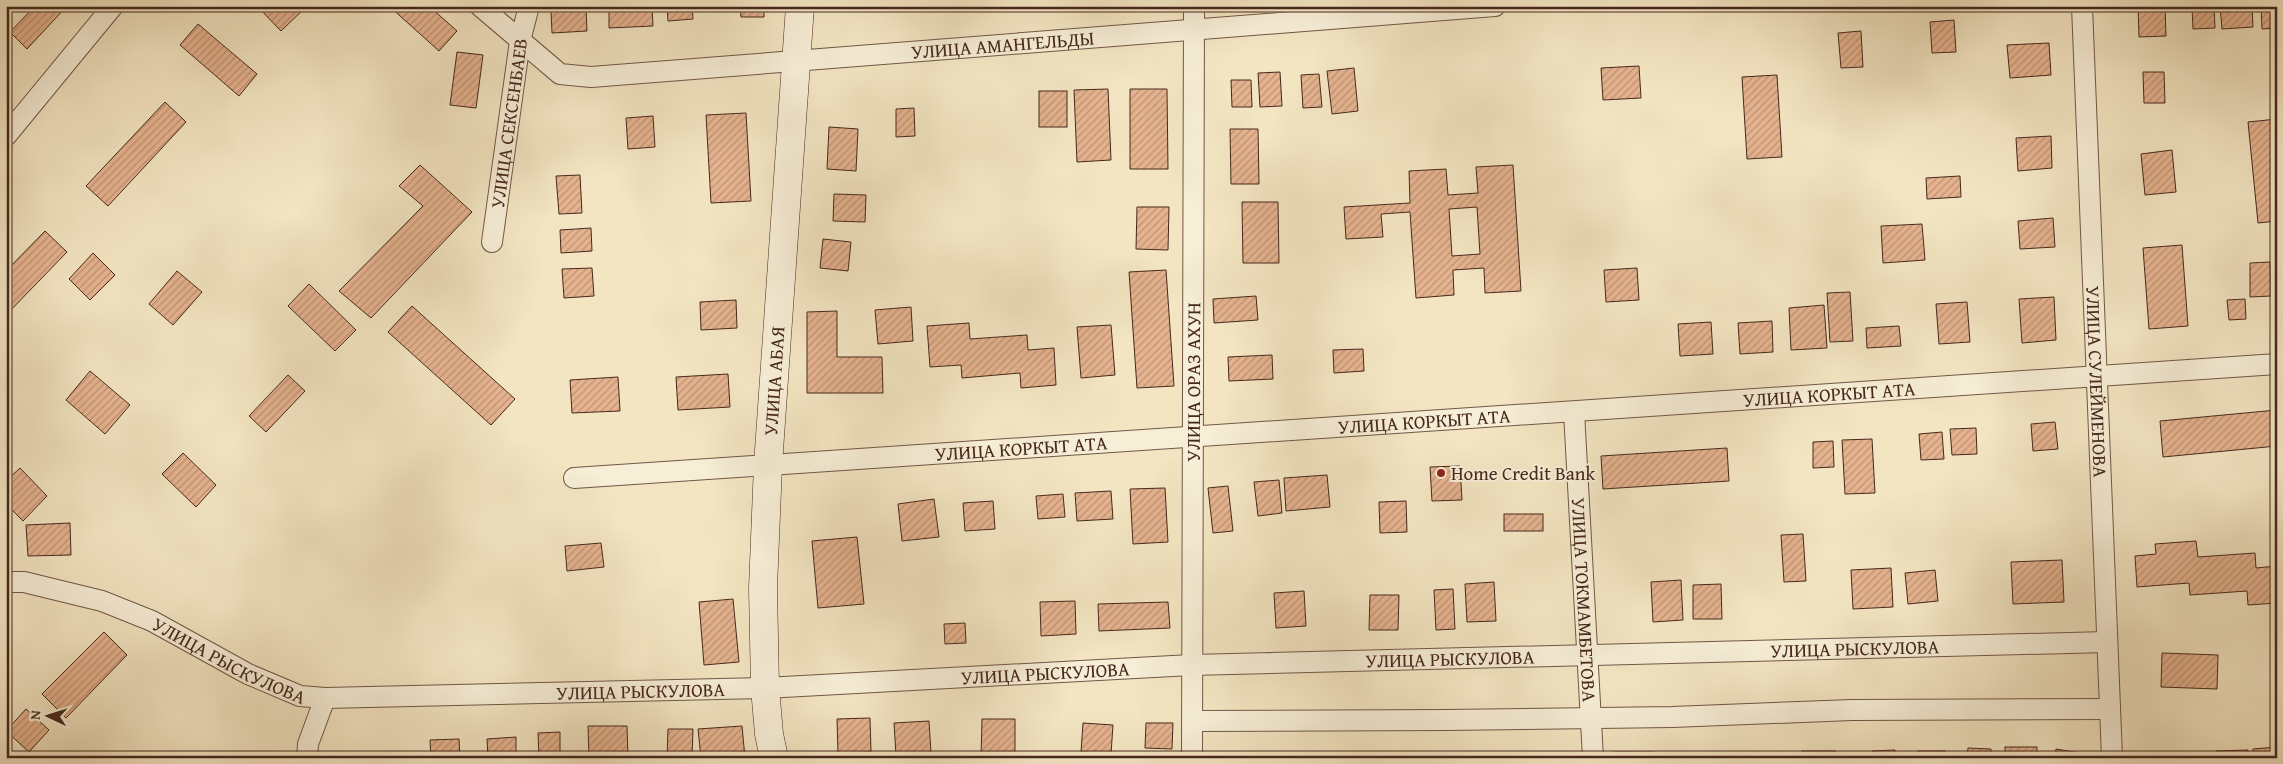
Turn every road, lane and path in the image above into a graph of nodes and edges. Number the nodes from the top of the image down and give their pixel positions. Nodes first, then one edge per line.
1 (113, 6) edge
2 (480, 6) edge
3 (529, 6) edge
4 (800, 6) edge
5 (1194, 6) edge
6 (1495, 6) edge
7 (2082, 6) edge
8 (1469, 7) edge
9 (1194, 29) junction
10 (520, 41) junction
11 (796, 60) junction
12 (6, 136) edge
13 (492, 242) dead end
14 (2277, 364) edge
15 (2096, 378) junction
16 (1574, 412) junction
17 (1192, 437) junction
18 (768, 465) junction
19 (574, 478) dead end
20 (6, 582) edge
21 (2107, 642) junction
22 (1587, 654) junction
23 (1191, 665) junction
24 (765, 688) junction
25 (325, 698) junction
26 (2110, 709) junction
27 (1591, 718) junction
28 (1192, 721) junction
29 (307, 758) edge
30 (774, 758) edge
31 (1192, 758) edge
32 (1593, 758) edge
33 (2112, 758) edge

1 - 12 street
2 - 10 street, УЛИЦА АМАНГЕЛЬДЫ
3 - 10 street, УЛИЦА СЕКСЕНБАЕВ
4 - 11 street, УЛИЦА АБАЯ
5 - 9 street, УЛИЦА ОРАЗ АХУН
6 - 8 street, УЛИЦА АМАНГЕЛЬДЫ
7 - 15 street, УЛИЦА СУЛЕЙМЕНОВА
8 - 9 street, УЛИЦА АМАНГЕЛЬДЫ
9 - 11 street, УЛИЦА АМАНГЕЛЬДЫ
9 - 17 street, УЛИЦА ОРАЗ АХУН
10 - 11 street, УЛИЦА АМАНГЕЛЬДЫ
10 - 13 street, УЛИЦА СЕКСЕНБАЕВ
11 - 18 street, УЛИЦА АБАЯ
14 - 15 street, УЛИЦА КОРКЫТ АТА
15 - 16 street, УЛИЦА КОРКЫТ АТА
15 - 21 street, УЛИЦА СУЛЕЙМЕНОВА
16 - 17 street, УЛИЦА КОРКЫТ АТА
16 - 22 street, УЛИЦА ТОКМАМБЕТОВА
17 - 18 street, УЛИЦА КОРКЫТ АТА
17 - 23 street, УЛИЦА ОРАЗ АХУН
18 - 19 street, УЛИЦА КОРКЫТ АТА
18 - 24 street, УЛИЦА АБАЯ
20 - 25 street, УЛИЦА РЫСКУЛОВА
21 - 22 street, УЛИЦА РЫСКУЛОВА
21 - 26 street, УЛИЦА СУЛЕЙМЕНОВА
22 - 23 street, УЛИЦА РЫСКУЛОВА
22 - 27 street, УЛИЦА ТОКМАМБЕТОВА
23 - 24 street, УЛИЦА РЫСКУЛОВА
23 - 28 street, УЛИЦА ОРАЗ АХУН
24 - 25 street, УЛИЦА РЫСКУЛОВА
24 - 30 street, УЛИЦА АБАЯ
25 - 29 street
26 - 27 street
26 - 33 street, УЛИЦА СУЛЕЙМЕНОВА
27 - 28 street
27 - 32 street, УЛИЦА ТОКМАМБЕТОВА
28 - 31 street, УЛИЦА ОРАЗ АХУН

